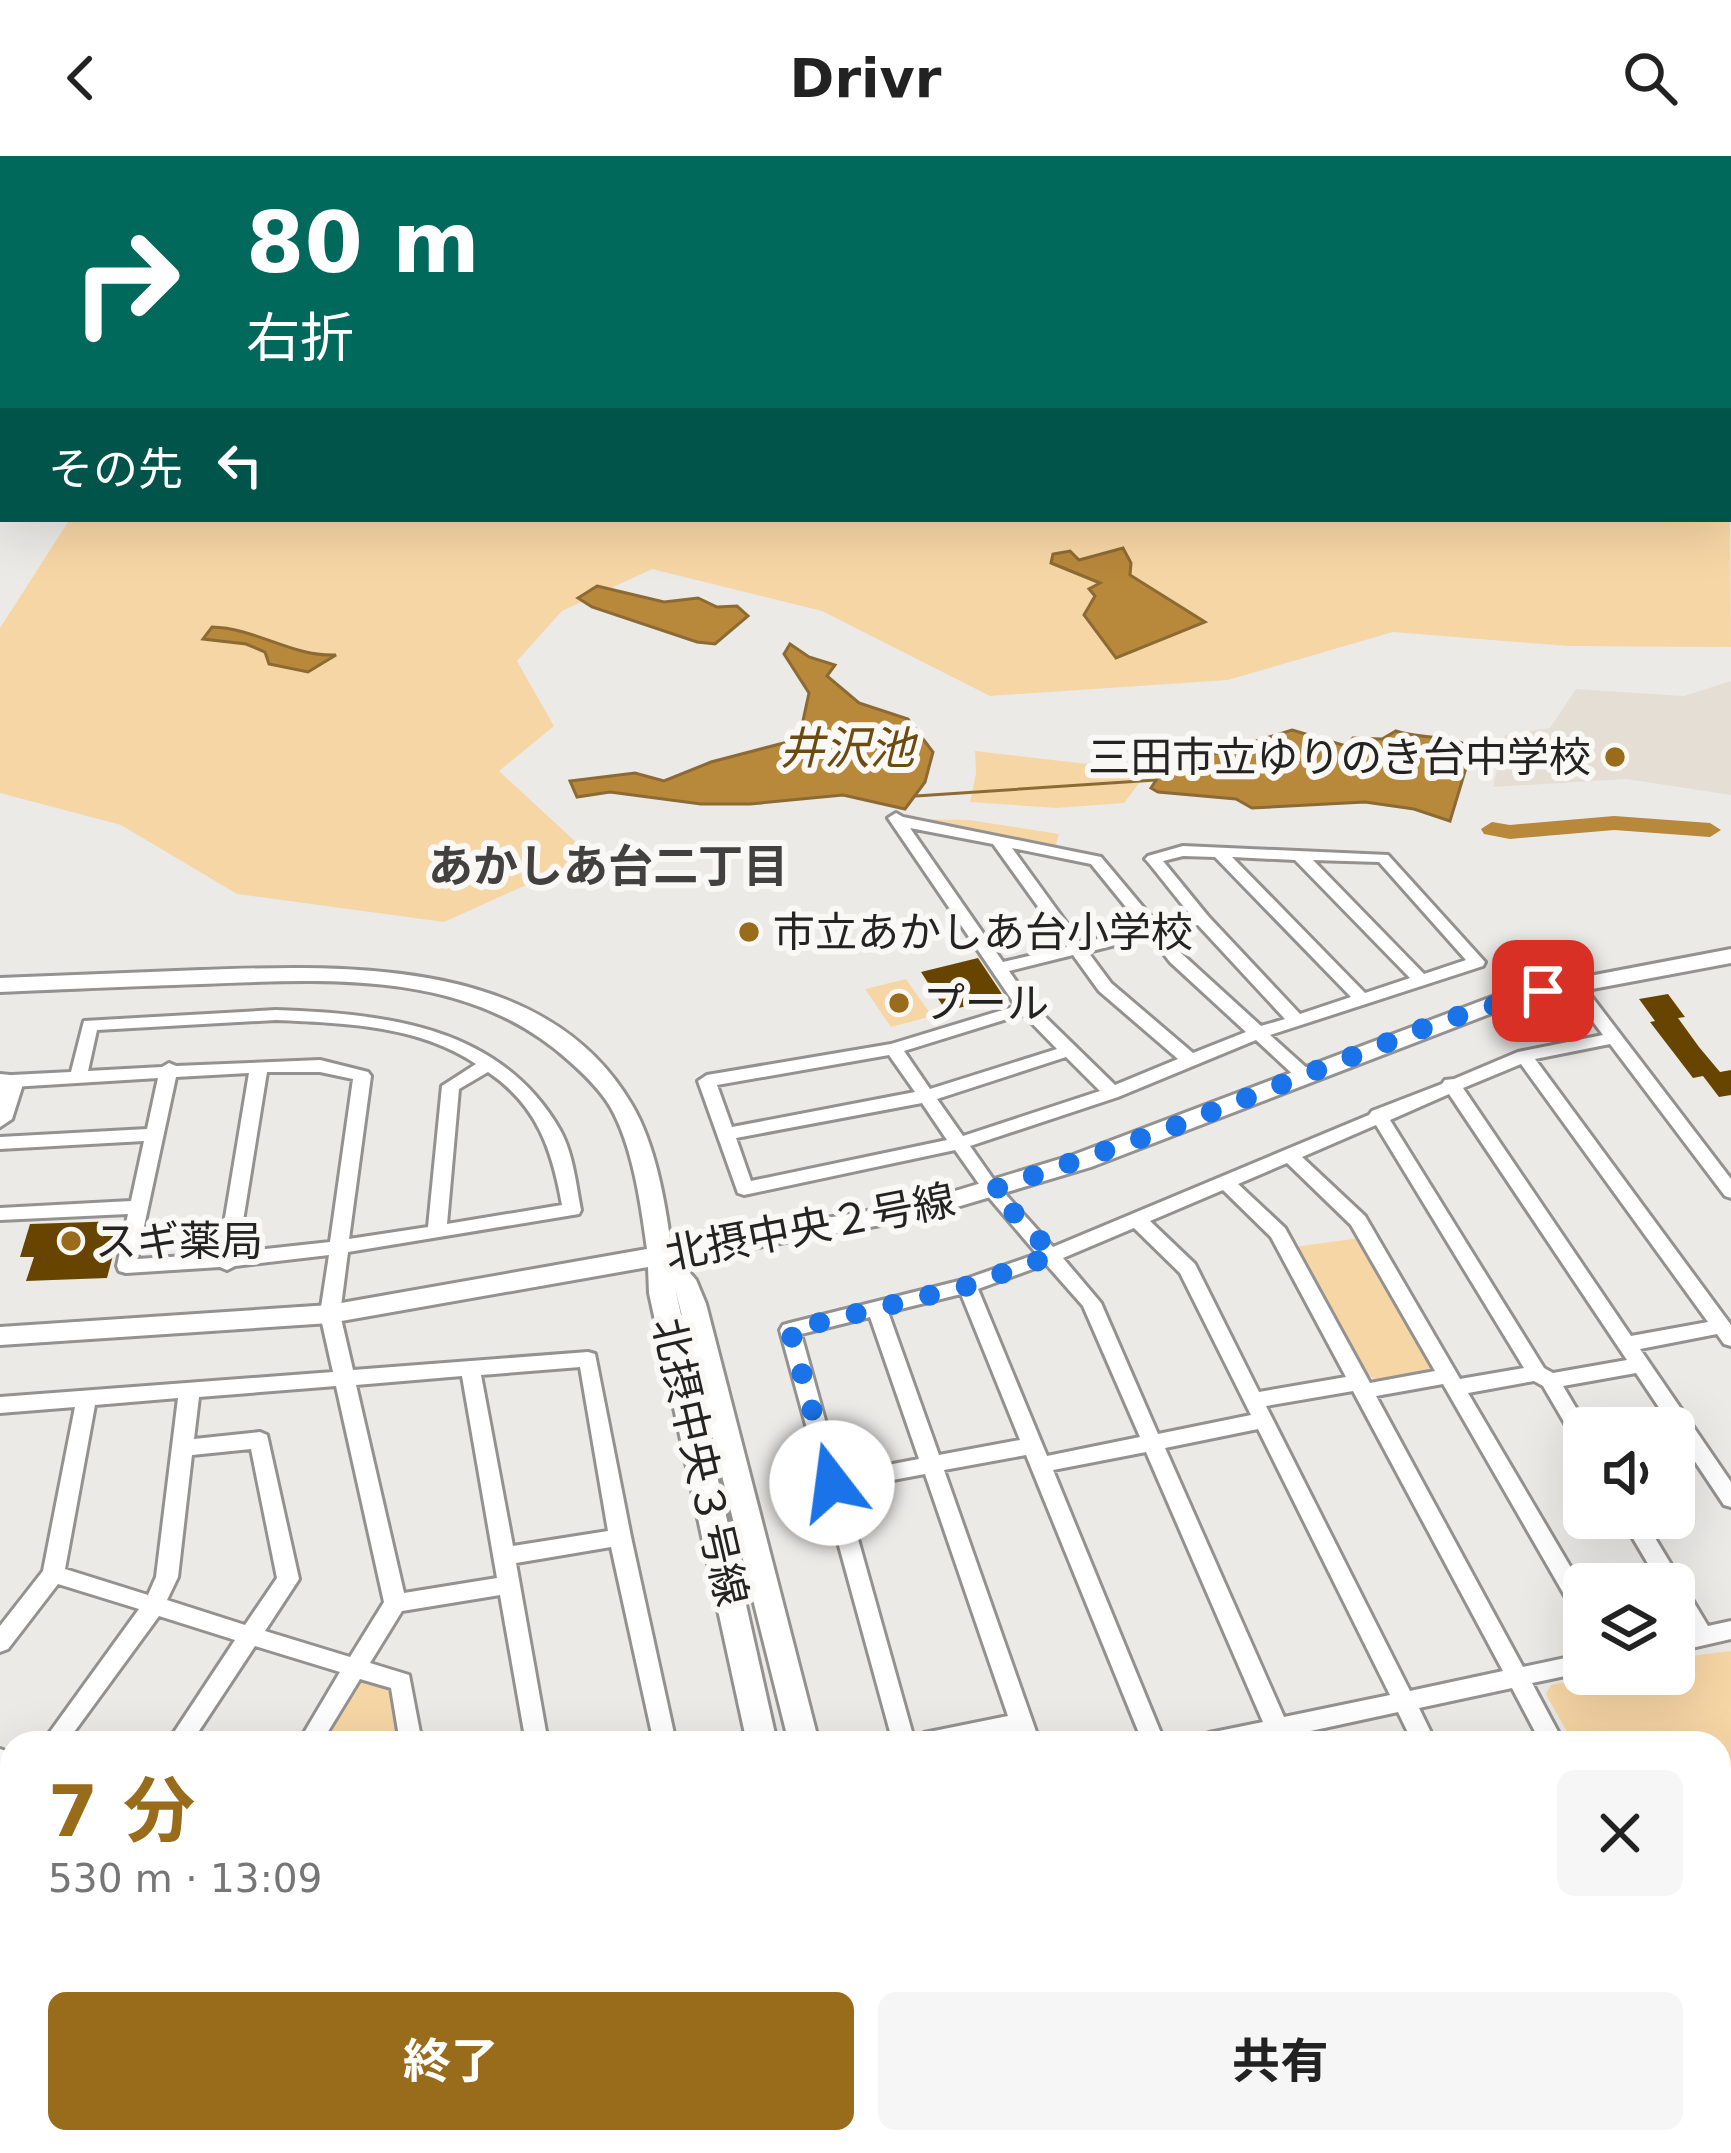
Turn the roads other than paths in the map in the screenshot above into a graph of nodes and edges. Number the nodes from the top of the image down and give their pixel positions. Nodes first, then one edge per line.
1 (998, 840) junction
2 (1222, 856) junction
3 (1302, 858) junction
4 (1202, 919) junction
5 (1155, 931) junction
6 (1077, 950) junction
7 (1731, 956) edge
8 (1000, 968) junction
9 (1421, 980) junction
10 (1573, 984) junction
11 (0, 985) edge
12 (1362, 999) junction
13 (1026, 1008) junction
14 (1296, 1020) junction
15 (1258, 1033) junction
16 (1614, 1038) junction
17 (893, 1049) junction
18 (1068, 1051) junction
19 (1524, 1056) junction
20 (1191, 1061) junction
21 (489, 1064) junction
22 (260, 1067) junction
23 (169, 1069) junction
24 (80, 1073) junction
25 (1304, 1075) junction
26 (6, 1081) edge
27 (1451, 1084) junction
28 (1112, 1094) junction
29 (926, 1096) junction
30 (1378, 1115) junction
31 (0, 1119) edge
32 (728, 1134) junction
33 (154, 1135) junction
34 (0, 1143) edge
35 (959, 1143) junction
36 (1289, 1154) junction
37 (1731, 1156) edge
38 (1708, 1160) junction
39 (1225, 1182) junction
40 (992, 1190) junction
41 (1731, 1192) edge
42 (139, 1207) junction
43 (0, 1214) edge
44 (1136, 1219) junction
45 (437, 1232) junction
46 (335, 1250) junction
47 (1054, 1255) junction
48 (662, 1256) junction
49 (227, 1263) junction
50 (967, 1286) junction
51 (878, 1311) junction
52 (329, 1314) junction
53 (1725, 1324) edge
54 (0, 1336) edge
55 (1627, 1344) junction
56 (1641, 1365) junction
57 (470, 1367) junction
58 (1543, 1377) junction
59 (342, 1378) junction
60 (1452, 1381) junction
61 (1362, 1386) junction
62 (189, 1394) junction
63 (86, 1400) junction
64 (0, 1405) edge
65 (1563, 1407) edge
66 (1260, 1410) junction
67 (1153, 1442) junction
68 (184, 1448) junction
69 (1036, 1456) junction
70 (929, 1465) junction
71 (832, 1483) junction
72 (1731, 1499) edge
73 (620, 1537) junction
74 (505, 1556) junction
75 (1563, 1573) edge
76 (53, 1574) junction
77 (510, 1585) junction
78 (395, 1603) junction
79 (153, 1607) junction
80 (1695, 1624) edge
81 (4, 1630) edge
82 (1731, 1630) edge
83 (251, 1636) junction
84 (1702, 1636) junction
85 (1695, 1638) edge
86 (1563, 1667) edge
87 (355, 1671) junction
88 (1517, 1677) junction
89 (1405, 1701) junction
90 (62, 1731) edge
91 (186, 1731) edge
92 (317, 1731) edge
93 (409, 1731) edge
94 (535, 1731) edge
95 (662, 1731) edge
96 (759, 1731) edge
97 (801, 1731) edge
98 (901, 1731) edge
99 (1024, 1731) edge
100 (1149, 1731) edge
101 (1278, 1731) edge
102 (1295, 1731) edge
103 (1420, 1731) edge
104 (1546, 1731) edge

1 - 5 street
1 - 6 street
1 - 8 street
2 - 3 street
2 - 4 street
2 - 12 street
3 - 9 street
3 - 9 street
4 - 5 street
4 - 14 street
5 - 6 street
5 - 15 street
6 - 8 street
6 - 20 street
7 - 10 street, 北摂中央２号線
8 - 13 street
9 - 12 street
10 - 16 street
10 - 25 street, 北摂中央２号線
11 - 48 street
12 - 14 street
13 - 17 street
13 - 18 street
14 - 15 street
15 - 20 street
15 - 25 street
16 - 19 street
16 - 38 street
17 - 29 street
17 - 32 street
18 - 28 street
18 - 29 street
19 - 27 street
19 - 53 street
20 - 28 street
21 - 24 street
21 - 45 street
21 - 45 street
22 - 23 street
22 - 46 street
22 - 49 street
23 - 24 street
23 - 33 street
24 - 26 street
25 - 40 street, 北摂中央２号線
26 - 31 street
27 - 30 street
27 - 55 street
28 - 35 street
29 - 32 street
29 - 35 street
30 - 36 street
30 - 58 street
32 - 35 street
33 - 34 street
33 - 42 street
35 - 40 street
36 - 39 street
36 - 60 street
37 - 38 street
38 - 41 street
39 - 44 street
39 - 61 street
40 - 47 street
40 - 48 street, 北摂中央２号線
42 - 43 street
42 - 49 street
44 - 47 street
44 - 66 street
45 - 46 street
46 - 49 street
46 - 52 street
47 - 50 street
47 - 67 street
48 - 52 street, 北摂中央２号線
48 - 96 street, 北摂中央３号線
48 - 97 street, 北摂中央３号線
50 - 51 street
50 - 69 street
51 - 70 street
51 - 71 street
52 - 54 street, 北摂中央２号線
52 - 59 street
53 - 55 street
55 - 56 street
56 - 58 street
56 - 72 street
57 - 59 street
57 - 73 street
57 - 74 street
58 - 60 street
58 - 65 street
59 - 62 street
59 - 78 street
60 - 61 street
60 - 75 street
61 - 66 street
61 - 88 street
62 - 63 street
62 - 68 street
63 - 64 street
63 - 76 street
66 - 67 street
66 - 89 street
67 - 69 street
67 - 101 street
68 - 79 street
68 - 83 street
69 - 70 street
69 - 100 street
70 - 71 street
70 - 99 street
71 - 98 street
73 - 74 street
73 - 95 street
74 - 77 street
76 - 79 street
76 - 81 street
77 - 78 street
77 - 94 street
78 - 87 street
79 - 83 street
79 - 90 street
80 - 84 street
82 - 84 street
83 - 87 street
83 - 91 street
84 - 85 street
86 - 88 street
87 - 92 street
87 - 93 street
88 - 89 street
88 - 104 street
89 - 102 street
89 - 103 street

